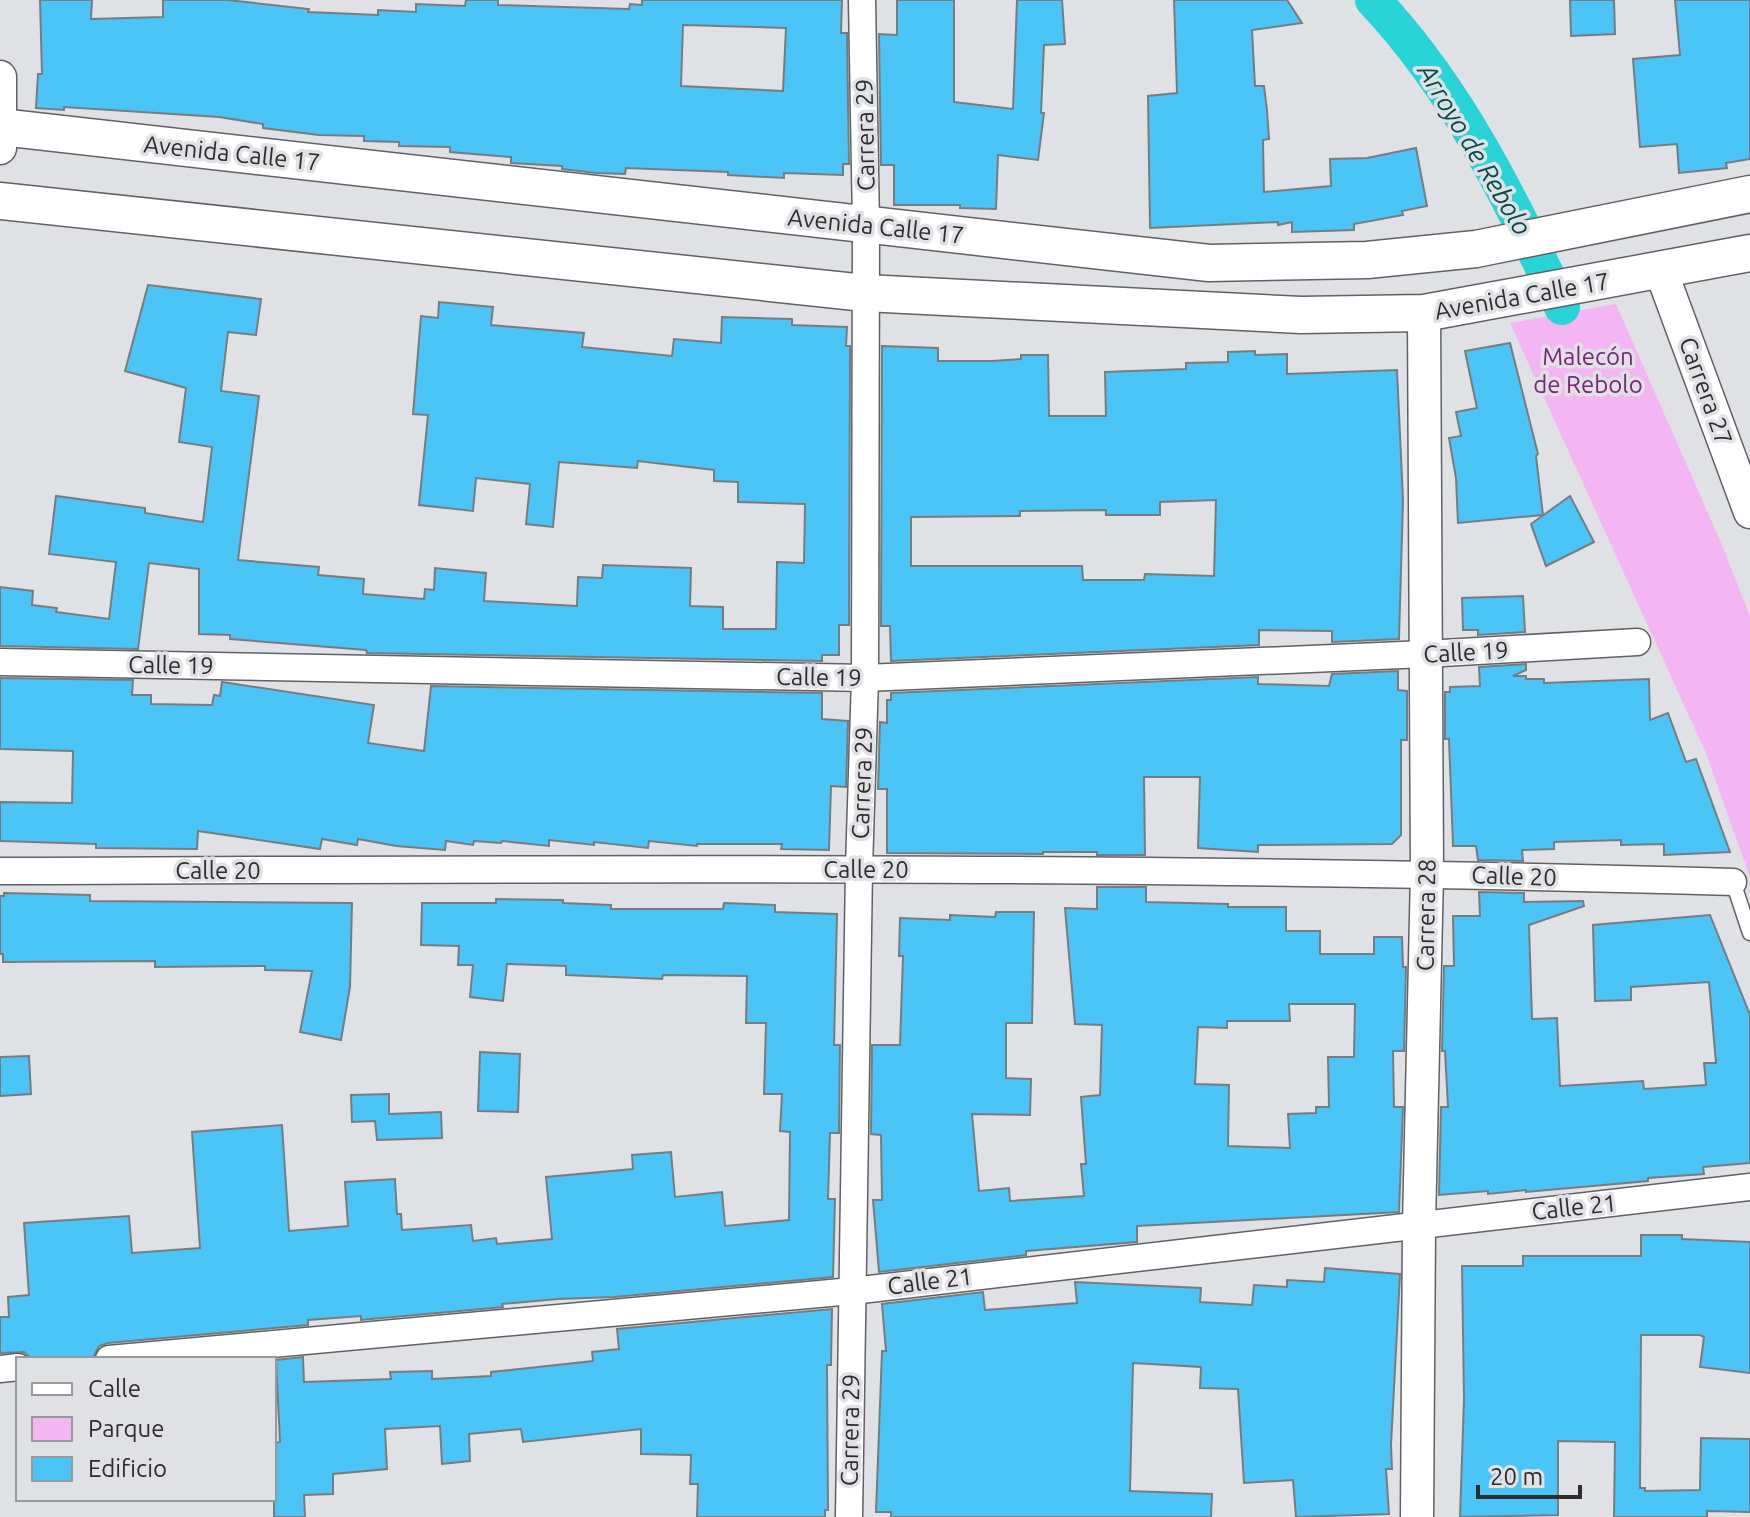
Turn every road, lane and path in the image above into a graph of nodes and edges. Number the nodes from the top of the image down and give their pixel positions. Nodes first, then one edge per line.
1 (862, 0) edge
2 (0, 77) edge
3 (1, 134) edge
4 (1750, 194) edge
5 (0, 201) edge
6 (866, 225) junction
7 (1750, 253) edge
8 (1661, 271) junction
9 (865, 293) junction
10 (1424, 313) junction
11 (1750, 512) edge
12 (1637, 642) dead end
13 (1425, 654) junction
14 (0, 662) edge
15 (865, 678) junction
16 (859, 868) junction
17 (0, 871) edge
18 (1427, 873) junction
19 (1733, 882) joint
20 (1750, 933) edge
21 (1750, 1187) edge
22 (1419, 1224) junction
23 (852, 1291) junction
24 (131, 1357) edge
25 (849, 1517) edge
26 (1417, 1517) edge

1 - 6 street, Carrera 29
2 - 3 street
3 - 6 main road, Avenida Calle 17
4 - 6 main road, Avenida Calle 17
5 - 9 main road, Avenida Calle 17
6 - 9 street, Carrera 29
7 - 8 main road, Avenida Calle 17
8 - 10 main road, Avenida Calle 17
8 - 11 street, Carrera 27
9 - 10 main road, Avenida Calle 17
9 - 15 street, Carrera 29
10 - 13 street, Carrera 28
12 - 13 street, Calle 19
13 - 15 street, Calle 19
13 - 18 street, Carrera 28
14 - 15 street, Calle 19
15 - 16 street, Carrera 29
16 - 17 street, Calle 20
16 - 18 street, Calle 20
16 - 23 street, Carrera 29
18 - 19 street, Calle 20
18 - 22 street, Carrera 28
19 - 20 lane
21 - 22 street, Calle 21
22 - 23 street, Calle 21
22 - 26 street, Carrera 28
23 - 24 street, Calle 21
23 - 25 street, Carrera 29

